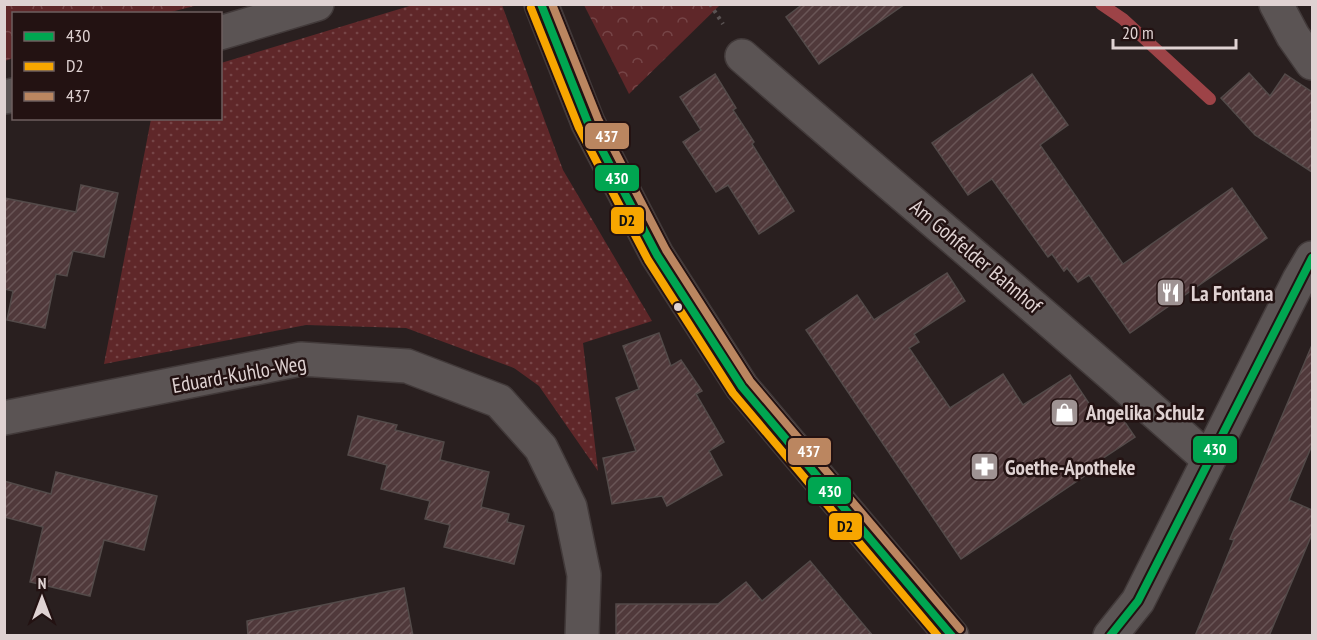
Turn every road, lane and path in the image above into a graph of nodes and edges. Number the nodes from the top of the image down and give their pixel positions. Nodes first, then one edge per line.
1 (317, 4) edge
2 (541, 4) edge
3 (1276, 4) edge
4 (222, 32) edge
5 (742, 56) dead end
6 (1312, 63) edge
7 (1312, 258) edge
8 (4, 418) edge
9 (1208, 459) junction
10 (582, 636) edge
11 (952, 636) edge
12 (1110, 636) edge

1 - 4 street
2 - 11 main road
3 - 6 street
5 - 9 street, Am Gohfelder Bahnhof
7 - 9 street
8 - 10 street, Eduard-Kuhlo-Weg
9 - 12 street

